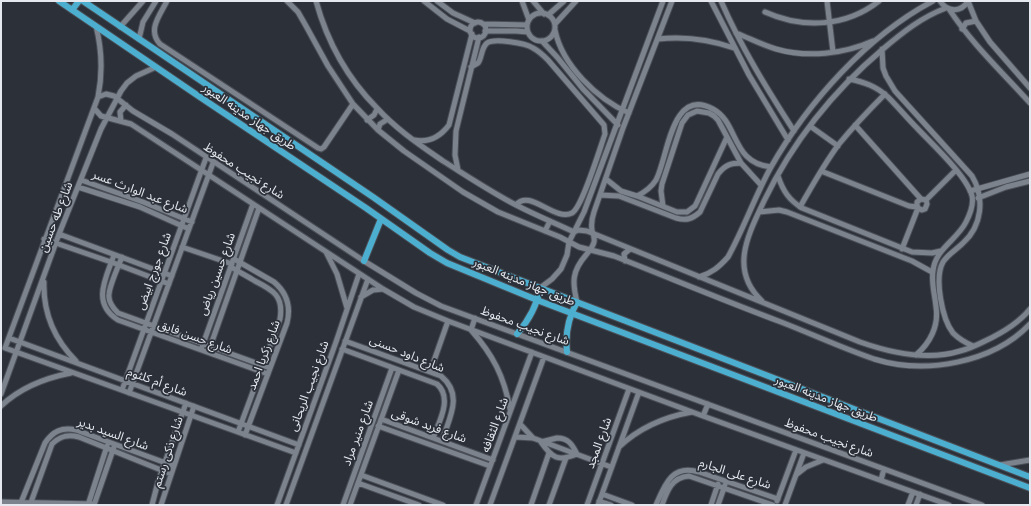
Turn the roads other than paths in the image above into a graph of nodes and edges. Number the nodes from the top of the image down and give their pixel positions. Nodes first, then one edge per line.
1 (59, 1) edge
2 (78, 1) edge
3 (83, 1) edge
4 (156, 1) edge
5 (167, 1) edge
6 (287, 1) edge
7 (316, 1) edge
8 (424, 1) edge
9 (437, 1) edge
10 (522, 1) edge
11 (533, 1) edge
12 (564, 1) edge
13 (576, 1) edge
14 (663, 1) edge
15 (672, 1) edge
16 (711, 1) edge
17 (721, 1) edge
18 (827, 1) edge
19 (880, 1) edge
20 (933, 1) edge
21 (940, 1) edge
22 (968, 1) edge
23 (141, 3) edge
24 (948, 9) junction
25 (72, 10) junction
26 (148, 12) junction
27 (765, 12) dead end
28 (546, 14) junction
29 (976, 21) junction
30 (528, 22) junction
31 (829, 22) junction
32 (475, 23) junction
33 (483, 24) junction
34 (555, 24) junction
35 (96, 26) junction
36 (120, 27) junction
37 (962, 29) junction
38 (555, 30) junction
39 (485, 32) junction
40 (528, 32) junction
41 (471, 33) junction
42 (736, 33) junction
43 (479, 37) junction
44 (879, 38) junction
45 (139, 39) junction
46 (658, 39) junction
47 (542, 41) junction
48 (734, 48) junction
49 (882, 49) junction
50 (833, 52) junction
51 (156, 67) junction
52 (472, 67) junction
53 (849, 79) junction
54 (1030, 88) edge
55 (220, 94) junction
56 (885, 94) junction
57 (98, 97) junction
58 (117, 98) junction
59 (1030, 103) edge
60 (353, 104) junction
61 (126, 105) junction
62 (213, 106) junction
63 (94, 108) junction
64 (377, 108) junction
65 (622, 110) junction
66 (630, 113) junction
67 (107, 118) junction
68 (388, 119) junction
69 (367, 120) junction
70 (121, 121) junction
71 (617, 124) junction
72 (856, 125) junction
73 (810, 126) junction
74 (624, 128) junction
75 (378, 130) junction
76 (794, 131) junction
77 (726, 137) junction
78 (413, 140) junction
79 (788, 140) junction
80 (838, 146) junction
81 (778, 154) junction
82 (206, 158) junction
83 (787, 159) junction
84 (213, 163) junction
85 (741, 163) junction
86 (771, 167) junction
87 (458, 170) junction
88 (956, 170) junction
89 (201, 171) junction
90 (821, 171) junction
91 (1030, 174) edge
92 (208, 176) junction
93 (778, 176) junction
94 (606, 179) junction
95 (81, 180) junction
96 (1030, 181) edge
97 (761, 184) junction
98 (78, 187) junction
99 (978, 188) junction
100 (970, 191) junction
101 (600, 195) junction
102 (637, 196) junction
103 (373, 197) junction
104 (980, 197) junction
105 (923, 200) junction
106 (972, 200) junction
107 (253, 204) junction
108 (516, 205) junction
109 (663, 206) junction
110 (800, 207) junction
111 (918, 207) junction
112 (259, 208) junction
113 (366, 208) junction
114 (760, 212) junction
115 (184, 219) junction
116 (380, 219) junction
117 (550, 221) junction
118 (192, 222) junction
119 (181, 225) junction
120 (189, 229) junction
121 (545, 231) junction
122 (574, 232) junction
123 (59, 234) junction
124 (594, 235) junction
125 (955, 238) junction
126 (44, 240) junction
127 (569, 242) junction
128 (56, 243) junction
129 (962, 244) junction
130 (734, 245) junction
131 (182, 247) junction
132 (630, 249) junction
133 (744, 249) junction
134 (902, 249) junction
135 (590, 250) junction
136 (941, 251) junction
137 (325, 252) junction
138 (114, 254) junction
139 (122, 257) junction
140 (625, 260) junction
141 (364, 261) junction
142 (112, 262) junction
143 (240, 263) junction
144 (232, 264) junction
145 (119, 265) junction
146 (237, 271) junction
147 (932, 272) junction
148 (164, 273) junction
149 (359, 274) junction
150 (172, 276) junction
151 (44, 277) junction
152 (699, 277) junction
153 (368, 279) junction
154 (161, 281) junction
155 (169, 284) junction
156 (540, 288) junction
157 (383, 289) junction
158 (937, 290) junction
159 (361, 297) junction
160 (537, 300) junction
161 (578, 302) junction
162 (764, 303) junction
163 (347, 309) junction
164 (1030, 309) edge
165 (572, 313) junction
166 (794, 315) junction
167 (475, 318) junction
168 (448, 321) junction
169 (1030, 324) edge
170 (790, 326) junction
171 (145, 327) junction
172 (152, 329) junction
173 (471, 330) junction
174 (517, 334) junction
175 (9, 338) junction
176 (345, 341) junction
177 (20, 342) junction
178 (202, 344) junction
179 (973, 346) junction
180 (210, 347) junction
181 (5, 348) joint
182 (342, 349) junction
183 (200, 350) junction
184 (16, 352) junction
185 (532, 352) junction
186 (568, 352) junction
187 (208, 353) junction
188 (916, 355) junction
189 (544, 357) junction
190 (78, 363) junction
191 (263, 365) junction
192 (270, 368) junction
193 (392, 368) junction
194 (399, 370) junction
195 (423, 370) junction
196 (72, 372) junction
197 (260, 372) junction
198 (430, 372) junction
199 (268, 374) junction
200 (770, 377) junction
201 (420, 378) junction
202 (125, 381) junction
203 (321, 383) junction
204 (133, 384) junction
205 (329, 386) junction
206 (629, 388) junction
207 (766, 388) junction
208 (122, 390) junction
209 (639, 392) junction
210 (129, 393) junction
211 (1, 394) edge
212 (186, 403) junction
213 (708, 404) junction
214 (1, 406) edge
215 (194, 406) junction
216 (511, 410) junction
217 (183, 412) junction
218 (692, 412) junction
219 (191, 415) junction
220 (703, 416) junction
221 (381, 419) junction
222 (241, 423) junction
223 (520, 424) junction
224 (249, 426) junction
225 (378, 426) junction
226 (238, 432) junction
227 (245, 435) junction
228 (516, 437) junction
229 (433, 438) junction
230 (533, 438) junction
231 (442, 441) junction
232 (108, 442) junction
233 (541, 442) junction
234 (115, 444) junction
235 (299, 445) junction
236 (945, 445) junction
237 (619, 447) junction
238 (106, 448) junction
239 (796, 450) junction
240 (113, 451) junction
241 (804, 452) junction
242 (296, 453) junction
243 (549, 453) junction
244 (577, 454) junction
245 (941, 454) junction
246 (566, 458) junction
247 (493, 460) junction
248 (824, 460) junction
249 (1030, 460) edge
250 (165, 463) junction
251 (602, 463) junction
252 (1000, 465) junction
253 (174, 466) junction
254 (490, 466) junction
255 (611, 467) junction
256 (884, 469) junction
257 (162, 470) junction
258 (171, 474) junction
259 (684, 474) junction
260 (796, 474) junction
261 (361, 475) junction
262 (1030, 477) edge
263 (720, 479) junction
264 (881, 480) junction
265 (726, 481) junction
266 (358, 483) junction
267 (718, 486) junction
268 (724, 488) junction
269 (1030, 488) edge
270 (913, 492) junction
271 (602, 494) junction
272 (920, 494) junction
273 (778, 499) junction
274 (1, 502) edge
275 (278, 503) edge
276 (599, 503) edge
277 (20, 504) edge
278 (30, 504) edge
279 (88, 504) edge
280 (94, 504) edge
281 (288, 504) edge
282 (410, 504) edge
283 (785, 504) edge
284 (152, 505) edge
285 (161, 505) edge
286 (343, 505) edge
287 (350, 505) edge
288 (418, 505) edge
289 (443, 505) edge
290 (476, 505) edge
291 (490, 505) edge
292 (531, 505) edge
293 (549, 505) edge
294 (587, 505) edge
295 (611, 505) edge
296 (632, 505) edge
297 (656, 505) edge
298 (662, 505) edge
299 (711, 505) edge
300 (718, 505) edge
301 (774, 505) edge
302 (792, 505) edge
303 (908, 505) edge
304 (916, 505) edge
305 (949, 505) edge
306 (982, 505) edge

1 - 25 main road, طريق جهاز مدينه العبور
2 - 25 main road
3 - 36 main road, طريق جهاز مدينه العبور
4 - 26 street
5 - 60 street
6 - 60 street
7 - 64 street
8 - 41 street
9 - 32 street
10 - 30 street
11 - 28 street
12 - 28 street
13 - 34 street
14 - 65 street
15 - 46 street
16 - 48 street
17 - 42 street
18 - 31 street
19 - 31 street
20 - 44 street
21 - 24 street
22 - 24 street
22 - 29 street
23 - 26 street
23 - 36 street
24 - 37 street
24 - 49 street
25 - 35 main road, طريق جهاز مدينه العبور
26 - 45 street
27 - 31 street
28 - 30 street
28 - 34 street
29 - 37 street
29 - 54 street
30 - 33 street
30 - 40 street
31 - 50 street
32 - 33 street
32 - 41 street
33 - 39 street
34 - 38 street
35 - 51 main road, طريق جهاز مدينه العبور
35 - 57 street, شارع طه حسين
36 - 45 main road, طريق جهاز مدينه العبور
37 - 59 street
38 - 47 street
38 - 65 street
39 - 40 street
39 - 43 street
40 - 47 street
41 - 43 street
41 - 78 street
42 - 50 street
42 - 76 street
43 - 52 street
44 - 50 street
44 - 76 street
45 - 55 main road, طريق جهاز مدينه العبور
46 - 48 street
46 - 66 street
47 - 71 street
48 - 79 street
49 - 53 street
49 - 99 street
51 - 58 street, شارع طه حسين
51 - 62 main road, طريق جهاز مدينه العبور
52 - 87 street
52 - 108 street
53 - 56 street
53 - 73 street
55 - 62 main road
55 - 103 main road, طريق جهاز مدينه العبور
56 - 72 street
56 - 88 street
57 - 58 street
57 - 63 street, شارع طه حسين
58 - 61 street, شارع نجيب محفوظ
58 - 67 street, شارع طه حسين
60 - 69 street
61 - 70 street
61 - 82 street, شارع نجيب محفوظ
62 - 113 main road, طريق جهاز مدينه العبور
63 - 67 street, شارع نجيب محفوظ
63 - 126 street, شارع طه حسين
64 - 68 street
64 - 69 street
65 - 66 street
65 - 71 street
66 - 74 street
67 - 70 street, شارع نجيب محفوظ
67 - 95 street, شارع طه حسين
68 - 75 street
68 - 78 street
69 - 75 street
70 - 89 street, شارع نجيب محفوظ
71 - 74 street
71 - 122 street
72 - 80 street
72 - 105 street
73 - 80 street
73 - 83 street
74 - 94 street
75 - 121 street
76 - 79 street
77 - 85 street
77 - 109 street
77 - 109 street
78 - 87 street
79 - 81 street
80 - 90 street
81 - 83 street
81 - 86 street
82 - 84 street, شارع نجيب محفوظ
82 - 89 street, شارع جورج ابيض
83 - 93 street
84 - 92 street, شارع جورج ابيض
84 - 141 street, شارع نجيب محفوظ
85 - 97 street
85 - 101 street
86 - 97 street
86 - 102 street
87 - 108 street
88 - 100 street
88 - 105 street
89 - 92 street, شارع نجيب محفوظ
89 - 115 street, شارع جورج ابيض
90 - 110 street
90 - 111 street
91 - 99 street
92 - 107 street, شارع نجيب محفوظ
92 - 118 street, شارع جورج ابيض
93 - 110 street
93 - 114 street
94 - 101 street
94 - 102 street
95 - 98 street, شارع طه حسين
95 - 115 street, شارع عبد الوارث عسر
96 - 104 street
97 - 130 street
98 - 119 street, شارع عبد الوارث عسر
98 - 123 street, شارع طه حسين
99 - 100 street
99 - 104 street
100 - 106 street
101 - 124 street
102 - 109 street
103 - 113 main road
103 - 156 main road, طريق جهاز مدينه العبور
104 - 106 street
104 - 129 street
105 - 111 street
105 - 111 street
106 - 125 street
107 - 112 street, شارع نجيب محفوظ
107 - 144 street, شارع حسين رياض
108 - 117 street
110 - 134 street
111 - 134 street
112 - 137 street, شارع نجيب محفوظ
112 - 143 street, شارع حسين رياض
113 - 116 main road, طريق جهاز مدينه العبور
114 - 133 street
114 - 147 street
115 - 118 street, شارع عبد الوارث عسر
115 - 119 street, شارع جورج ابيض
116 - 141 main road
116 - 160 main road, طريق جهاز مدينه العبور
117 - 121 street
117 - 122 street
118 - 120 street, شارع جورج ابيض
119 - 120 street, شارع عبد الوارث عسر
119 - 148 street, شارع جورج ابيض
120 - 131 street, شارع جورج ابيض
121 - 127 street
122 - 124 street
122 - 127 street
123 - 128 street, شارع طه حسين
123 - 138 street
124 - 132 street
124 - 135 street
125 - 129 street
125 - 136 street
126 - 128 street
126 - 175 street, شارع طه حسين
127 - 135 street
127 - 156 street
128 - 142 street
128 - 151 street, شارع طه حسين
129 - 158 street
130 - 133 street
130 - 152 street
131 - 144 street
131 - 150 street, شارع جورج ابيض
132 - 140 street
132 - 152 street
133 - 162 street
134 - 136 street
135 - 140 street
135 - 161 street
136 - 147 street
137 - 149 street, شارع نجيب محفوظ
137 - 163 street
138 - 139 street
138 - 142 street, شارع حسن فايق
139 - 145 street, شارع حسن فايق
139 - 148 street
140 - 170 street
141 - 167 street, شارع نجيب محفوظ
142 - 145 street
142 - 171 street, شارع حسن فايق
143 - 144 street, شارع زكريا احمد
143 - 146 street, شارع حسين رياض
143 - 192 street, شارع زكريا احمد
144 - 146 street, شارع زكريا احمد
144 - 178 street, شارع حسين رياض
145 - 154 street
145 - 171 street, شارع حسن فايق
146 - 180 street, شارع حسين رياض
146 - 191 street, شارع زكريا احمد
147 - 158 street
148 - 150 street
148 - 154 street, شارع جورج ابيض
149 - 153 street, شارع نجيب محفوظ
149 - 163 street, شارع نجيب الريحانى
150 - 155 street, شارع جورج ابيض
151 - 177 street, شارع طه حسين
151 - 190 street
152 - 162 street
153 - 157 street, شارع نجيب محفوظ
153 - 159 street, شارع نجيب الريحانى
154 - 155 street
154 - 171 street, شارع جورج ابيض
155 - 172 street, شارع جورج ابيض
156 - 160 main road
156 - 161 main road, طريق جهاز مدينه العبور
157 - 159 street
157 - 168 street, شارع نجيب محفوظ
158 - 179 street
158 - 188 street
159 - 176 street, شارع نجيب الريحانى
160 - 165 main road, طريق جهاز مدينه العبور
160 - 174 main road
161 - 165 main road
161 - 200 main road, طريق جهاز مدينه العبور
162 - 166 street
163 - 203 street, شارع نجيب الريحانى
164 - 179 street
165 - 186 main road
165 - 207 main road, طريق جهاز مدينه العبور
166 - 170 street
166 - 188 street
167 - 173 street
167 - 174 street, شارع نجيب محفوظ
168 - 173 street, شارع نجيب محفوظ
168 - 198 street
169 - 170 street
171 - 172 street, شارع حسن فايق
171 - 202 street, شارع جورج ابيض
172 - 178 street, شارع حسن فايق
172 - 183 street, شارع حسن فايق
172 - 204 street, شارع جورج ابيض
173 - 185 street, شارع نجيب محفوظ
173 - 216 street
174 - 186 street, شارع نجيب محفوظ
175 - 177 street, شارع أم كلثوم
175 - 181 street, شارع طه حسين
176 - 182 street, شارع نجيب الريحانى
176 - 195 street, شارع داود حسنى
177 - 184 street, شارع طه حسين
177 - 190 street, شارع أم كلثوم
178 - 180 street, شارع حسن فايق
178 - 183 street, شارع حسين رياض
179 - 188 street
180 - 187 street, شارع حسين رياض
180 - 191 street, شارع حسن فايق
181 - 184 street, شارع أم كلثوم
182 - 193 street, شارع داود حسنى
182 - 205 street, شارع نجيب الريحانى
183 - 187 street, شارع حسن فايق
184 - 196 street, شارع أم كلثوم
184 - 211 street, شارع طه حسين
185 - 189 street, شارع نجيب محفوظ
185 - 216 street, شارع الثقافه
186 - 213 street, شارع نجيب محفوظ
187 - 197 street, شارع حسن فايق
189 - 206 street, شارع نجيب محفوظ
189 - 223 street, شارع الثقافه
190 - 202 street, شارع أم كلثوم
191 - 192 street, شارع حسن فايق
191 - 197 street, شارع زكريا احمد
192 - 199 street, شارع زكريا احمد
193 - 194 street, شارع داود حسنى
193 - 286 street, شارع منير مراد
194 - 201 street, شارع داود حسنى
194 - 221 street, شارع منير مراد
195 - 198 street, شارع داود حسنى
195 - 201 street
196 - 208 street, شارع أم كلثوم
196 - 214 street
197 - 199 street, شارع حسن فايق
197 - 222 street, شارع زكريا احمد
198 - 231 street, شارع داود حسنى
199 - 224 street, شارع زكريا احمد
200 - 207 main road
200 - 236 main road, طريق جهاز مدينه العبور
201 - 229 street, شارع داود حسنى
202 - 204 street, شارع أم كلثوم
202 - 208 street, شارع جورج ابيض
203 - 205 street
203 - 235 street, شارع نجيب الريحانى
204 - 210 street, شارع جورج ابيض
204 - 212 street, شارع أم كلثوم
205 - 281 street, شارع نجيب الريحانى
206 - 209 street, شارع نجيب محفوظ
206 - 251 street, شارع المجد
207 - 245 main road, طريق جهاز مدينه العبور
208 - 210 street, شارع أم كلثوم
209 - 218 street, شارع نجيب محفوظ
209 - 237 street, شارع المجد
210 - 217 street, شارع أم كلثوم
212 - 215 street, شارع أم كلثوم
212 - 217 street, شارع ذكى رستم
213 - 220 street
213 - 256 street, شارع نجيب محفوظ
215 - 219 street, شارع ذكى رستم
215 - 222 street, شارع أم كلثوم
216 - 247 street, شارع الثقافه
217 - 219 street, شارع أم كلثوم
217 - 250 street, شارع ذكى رستم
218 - 220 street, شارع نجيب محفوظ
218 - 237 street
219 - 226 street, شارع أم كلثوم
219 - 253 street, شارع ذكى رستم
220 - 239 street, شارع نجيب محفوظ
221 - 225 street, شارع منير مراد
221 - 229 street, شارع فريد شوقى
222 - 224 street, شارع أم كلثوم
222 - 226 street, شارع زكريا احمد
223 - 228 street, شارع الثقافه
223 - 230 street
224 - 227 street, شارع زكريا احمد
224 - 235 street, شارع أم كلثوم
225 - 254 street, شارع فريد شوقى
225 - 261 street, شارع منير مراد
226 - 227 street, شارع أم كلثوم
227 - 242 street, شارع أم كلثوم
228 - 230 street
228 - 291 street, شارع الثقافه
229 - 231 street, شارع فريد شوقى
230 - 233 street
231 - 247 street, شارع فريد شوقى
232 - 234 street, شارع السيد بدير
232 - 238 street
232 - 277 street, شارع السيد بدير
233 - 243 street
233 - 244 street
233 - 244 street
234 - 240 street
234 - 250 street, شارع السيد بدير
235 - 242 street, شارع نجيب الريحانى
236 - 245 main road
236 - 252 main road, طريق جهاز مدينه العبور
237 - 255 street, شارع المجد
238 - 240 street, شارع السيد بدير
238 - 278 street, شارع السيد بدير
238 - 279 street
239 - 241 street, شارع نجيب محفوظ
239 - 273 street
240 - 257 street, شارع السيد بدير
240 - 280 street
241 - 248 street, شارع نجيب محفوظ
241 - 260 street
242 - 275 street, شارع نجيب الريحانى
243 - 246 street
243 - 292 street
244 - 246 street
244 - 251 street
245 - 269 main road, طريق جهاز مدينه العبور
246 - 293 street
247 - 254 street, شارع الثقافه
248 - 260 street
248 - 264 street, شارع نجيب محفوظ
249 - 252 street
250 - 253 street, شارع السيد بدير
250 - 257 street, شارع ذكى رستم
251 - 255 street
251 - 294 street, شارع المجد
252 - 262 main road, طريق جهاز مدينه العبور
253 - 258 street, شارع ذكى رستم
254 - 290 street, شارع الثقافه
255 - 271 street, شارع المجد
256 - 264 street
256 - 306 street, شارع نجيب محفوظ
257 - 258 street, شارع السيد بدير
257 - 284 street, شارع ذكى رستم
258 - 285 street, شارع ذكى رستم
259 - 263 street, شارع على الجارم
259 - 267 street, شارع على الجارم
259 - 297 street, شارع على الجارم
259 - 298 street, شارع على الجارم
260 - 283 street
261 - 266 street, شارع منير مراد
261 - 289 street
263 - 265 street, شارع على الجارم
263 - 267 street
264 - 270 street, شارع نجيب محفوظ
265 - 268 street
265 - 273 street, شارع على الجارم
266 - 282 street
266 - 287 street, شارع منير مراد
267 - 268 street, شارع على الجارم
267 - 299 street
268 - 300 street
268 - 301 street, شارع على الجارم
270 - 272 street, شارع نجيب محفوظ
270 - 303 street
271 - 276 street, شارع المجد
271 - 296 street
272 - 304 street
272 - 305 street, شارع نجيب محفوظ
273 - 301 street
274 - 277 street
275 - 281 street
276 - 295 street
277 - 278 street
278 - 279 street
279 - 280 street
282 - 288 street
283 - 302 street

